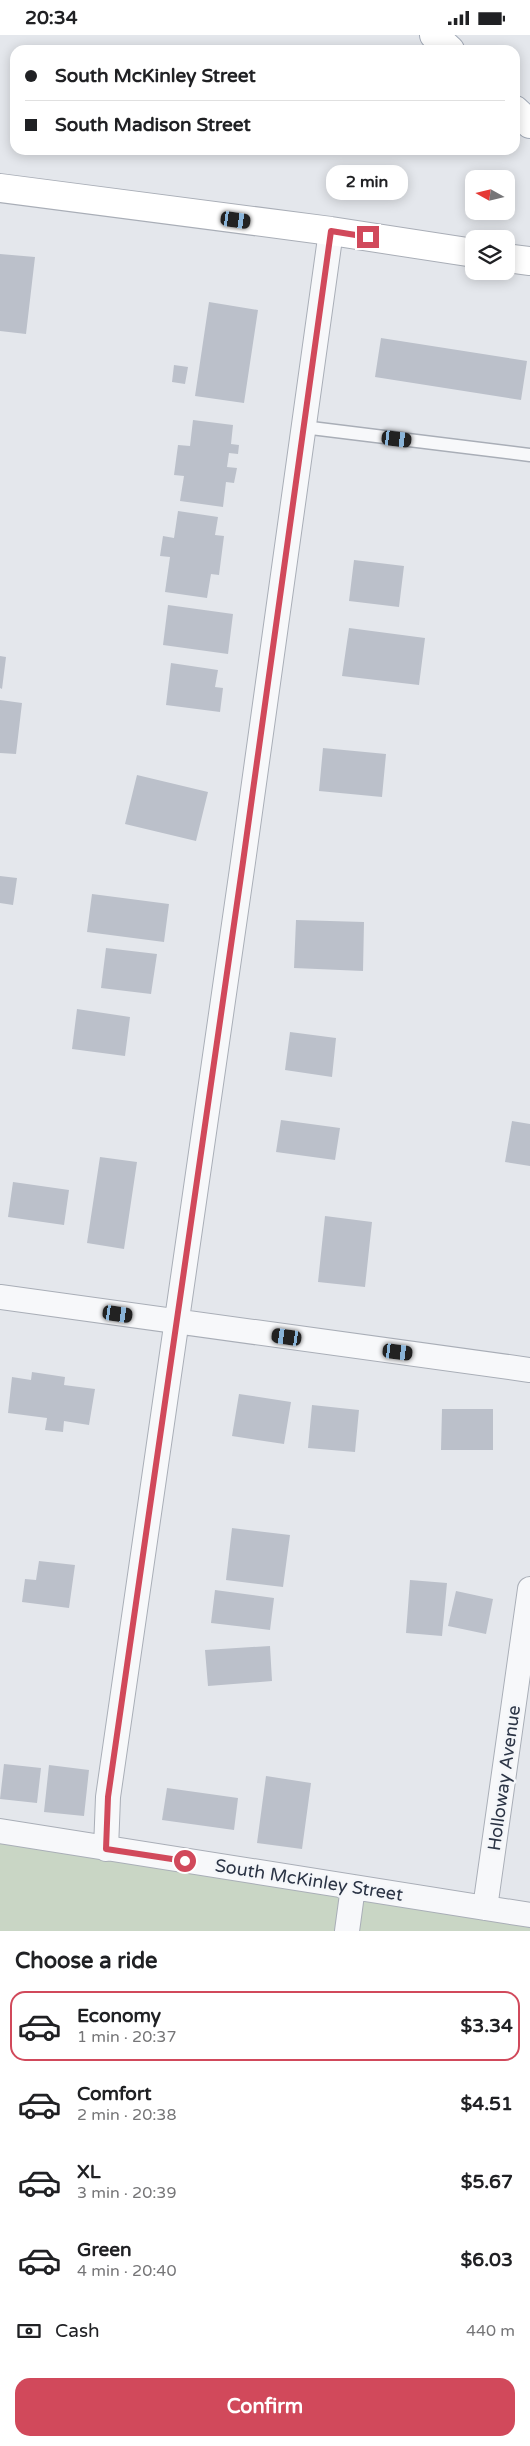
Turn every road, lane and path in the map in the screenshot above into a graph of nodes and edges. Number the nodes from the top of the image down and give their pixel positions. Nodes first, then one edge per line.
1 (434, 35) edge
2 (445, 45) edge
3 (520, 115) edge
4 (530, 125) edge
5 (0, 188) edge
6 (331, 231) junction
7 (465, 252) edge
8 (515, 259) edge
9 (530, 261) edge
10 (304, 427) junction
11 (530, 455) edge
12 (0, 1297) edge
13 (176, 1322) junction
14 (530, 1370) edge
15 (530, 1589) edge
16 (0, 1831) edge
17 (106, 1849) junction
18 (352, 1887) junction
19 (485, 1908) junction
20 (530, 1915) edge
21 (347, 1931) edge

1 - 2 main road
3 - 4 main road
5 - 6 main road
6 - 7 main road
6 - 10 street
8 - 9 main road
10 - 11 lane
10 - 13 street
12 - 13 street
13 - 14 street
13 - 17 street
15 - 19 street, Holloway Avenue
16 - 17 street, South McKinley Street
17 - 18 street, South McKinley Street
18 - 19 street, South McKinley Street
18 - 21 street
19 - 20 street, South McKinley Street

